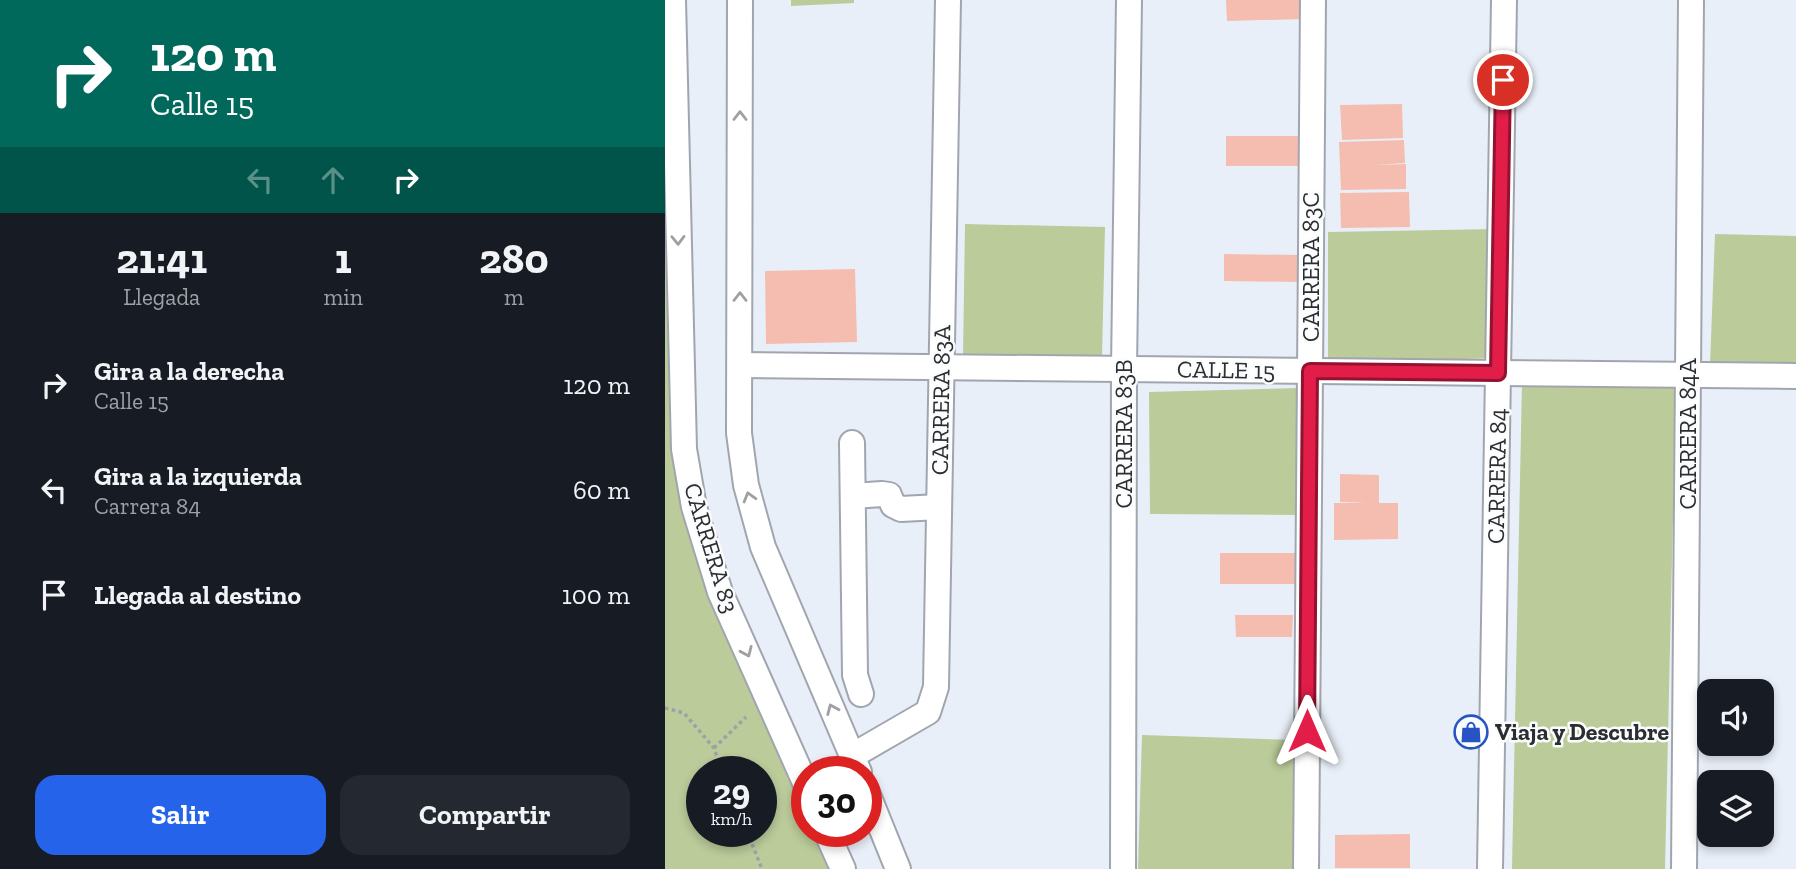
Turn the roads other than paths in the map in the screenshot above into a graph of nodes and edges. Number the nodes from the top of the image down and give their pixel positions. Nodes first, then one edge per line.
1 (673, 0) edge
2 (740, 0) edge
3 (948, 0) edge
4 (1129, 0) edge
5 (1313, 0) edge
6 (1504, 0) edge
7 (1691, 0) edge
8 (740, 365) junction
9 (941, 367) junction
10 (1124, 369) junction
11 (1310, 371) junction
12 (1498, 373) junction
13 (1688, 375) junction
14 (1796, 376) edge
15 (852, 443) dead end
16 (853, 496) junction
17 (939, 507) junction
18 (861, 694) dead end
19 (793, 756) edge
20 (853, 756) edge
21 (867, 756) edge
22 (882, 830) edge
23 (833, 847) edge
24 (843, 869) edge
25 (898, 869) edge
26 (1123, 869) edge
27 (1306, 869) edge
28 (1490, 869) edge
29 (1684, 869) edge

1 -> 19 street, CARRERA 83
8 -> 2 street, CARRERA 83
3 - 9 street, CARRERA 83A
4 - 10 street, CARRERA 83B
5 - 11 street, CARRERA 83C
6 - 12 street, CARRERA 84
7 - 13 street, CARRERA 84A
8 - 9 street, CALLE 15
20 -> 8 street, CARRERA 83
9 - 10 street, CALLE 15
9 - 17 street, CARRERA 83A
10 - 11 street, CALLE 15
10 - 26 street, CARRERA 83B
11 - 12 street, CALLE 15
11 - 27 street, CARRERA 83C
12 - 13 street, CALLE 15
12 - 28 street, CARRERA 84
13 - 14 street, CALLE 15
13 - 29 street, CARRERA 84A
15 - 16 street
16 - 17 street
16 - 18 street
17 - 21 street, CARRERA 83A
22 - 25 street
23 - 24 street

